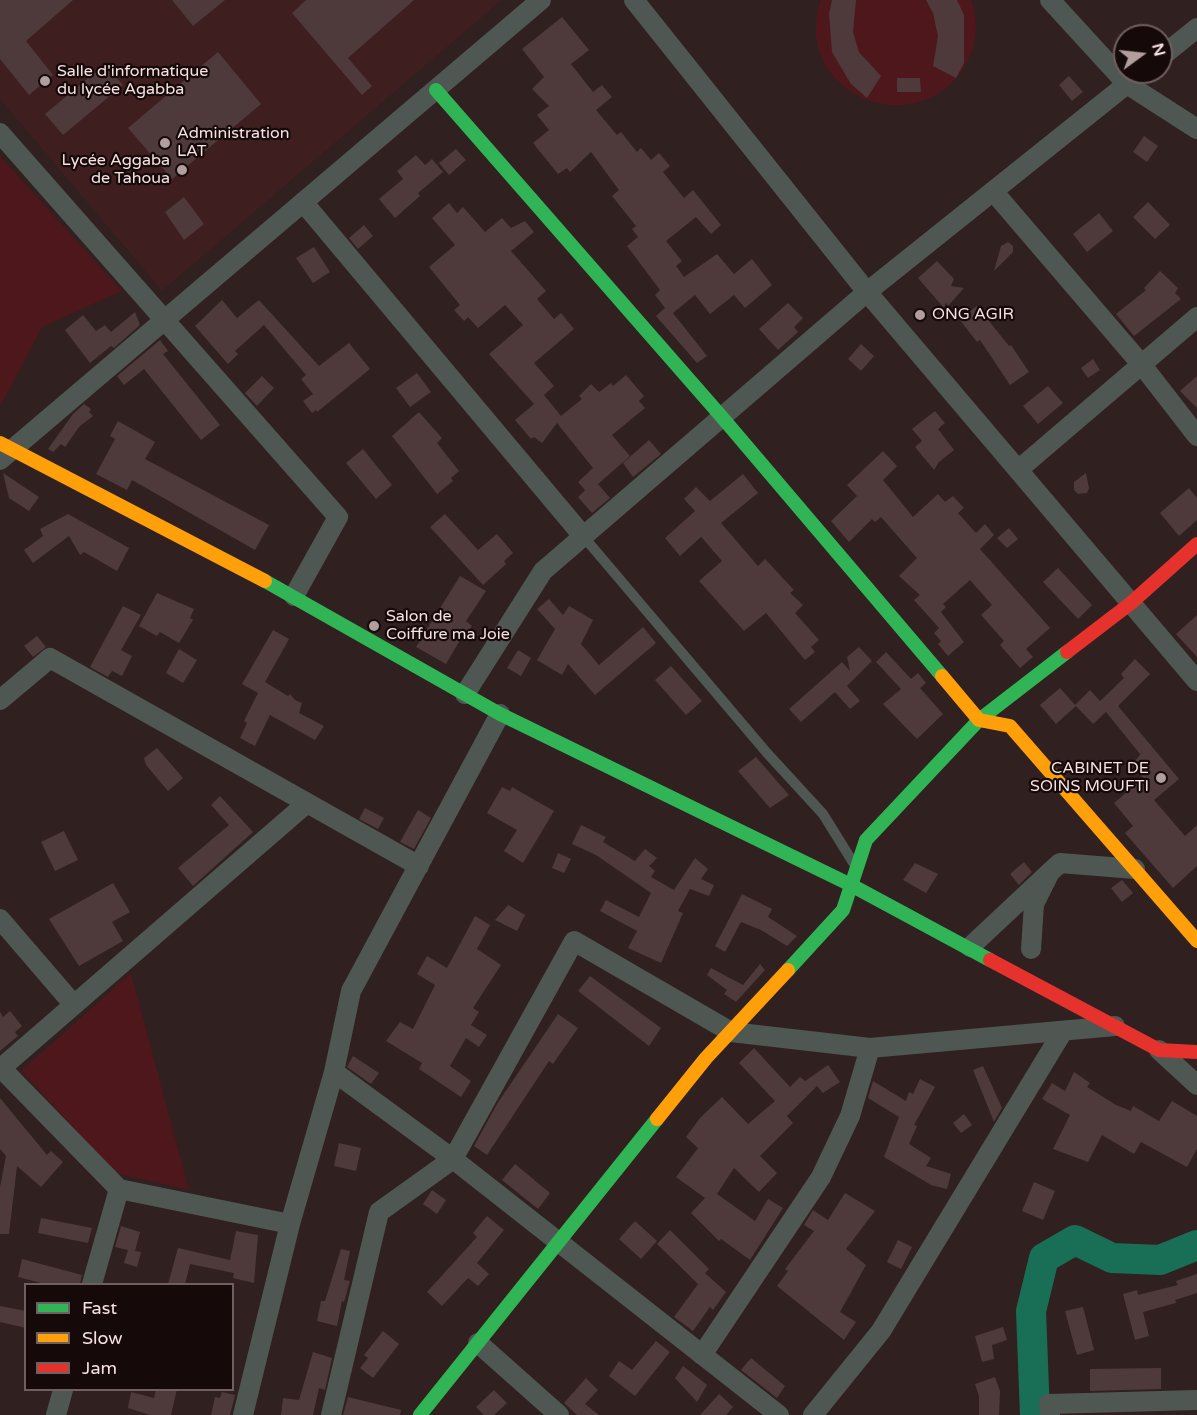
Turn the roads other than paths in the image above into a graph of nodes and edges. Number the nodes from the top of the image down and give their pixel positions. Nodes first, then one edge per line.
1 (541, 0) edge
2 (633, 0) edge
3 (1050, 0) edge
4 (1197, 28) edge
5 (1173, 47) edge
6 (1113, 58) edge
7 (1127, 84) edge
8 (1141, 84) edge
9 (436, 90) junction
10 (1197, 129) edge
11 (0, 133) edge
12 (993, 191) junction
13 (303, 202) junction
14 (867, 292) junction
15 (1197, 317) edge
16 (164, 321) junction
17 (1142, 365) junction
18 (721, 416) junction
19 (1197, 436) edge
20 (4, 451) edge
21 (1018, 470) junction
22 (583, 536) junction
23 (1197, 544) edge
24 (294, 596) junction
25 (1131, 603) junction
26 (1197, 681) edge
27 (465, 694) junction
28 (0, 700) edge
29 (500, 714) junction
30 (979, 720) junction
31 (307, 803) junction
32 (419, 866) junction
33 (857, 868) junction
34 (1135, 869) junction
35 (1050, 872) junction
36 (851, 885) junction
37 (0, 919) edge
38 (1197, 941) edge
39 (970, 947) junction
40 (1031, 949) dead end
41 (74, 1005) junction
42 (1116, 1026) junction
43 (1064, 1031) junction
44 (730, 1032) junction
45 (870, 1048) junction
46 (1159, 1050) junction
47 (1197, 1052) edge
48 (0, 1069) edge
49 (334, 1072) junction
50 (1197, 1085) edge
51 (453, 1159) junction
52 (118, 1189) junction
53 (290, 1224) junction
54 (560, 1243) junction
55 (92, 1283) edge
56 (478, 1343) junction
57 (702, 1355) junction
58 (62, 1391) edge
59 (1197, 1400) edge
60 (56, 1415) edge
61 (243, 1415) edge
62 (331, 1415) edge
63 (420, 1415) edge
64 (559, 1415) edge
65 (779, 1415) edge
66 (813, 1415) edge
67 (1050, 1415) edge

1 - 9 street
2 - 14 street
3 - 6 street
4 - 5 street
7 - 12 street
8 - 10 street
9 - 13 street
9 - 18 street
11 - 16 street
12 - 14 street
12 - 17 street
13 - 16 street
13 - 22 street
14 - 18 street
14 - 21 street
15 - 17 street
16 - 20 street
16 - 24 street
17 - 19 street
17 - 21 street
18 - 22 street
18 - 30 street
20 - 24 street
21 - 25 street
22 - 27 street
22 - 33 lane
23 - 25 street
24 - 27 street
25 - 26 street
25 - 30 street
27 - 29 street
28 - 31 street
29 - 32 street
29 - 36 street
30 - 33 street
30 - 34 street
31 - 32 street
31 - 41 street
32 - 49 street
33 - 36 street
34 - 35 street
34 - 38 street
35 - 39 street
35 - 40 street
36 - 39 street
36 - 44 street
37 - 41 street
39 - 42 street
41 - 48 street
42 - 43 street
42 - 46 street
43 - 45 street
43 - 66 street
44 - 45 street
44 - 51 street
44 - 54 street
45 - 57 street
46 - 47 street
46 - 50 street
48 - 52 street
49 - 51 street
49 - 53 street
51 - 54 street
51 - 62 street
52 - 53 street
52 - 55 street
53 - 61 street
54 - 56 street
54 - 57 street
56 - 63 street
56 - 64 street
57 - 65 street
58 - 60 street
59 - 67 street

